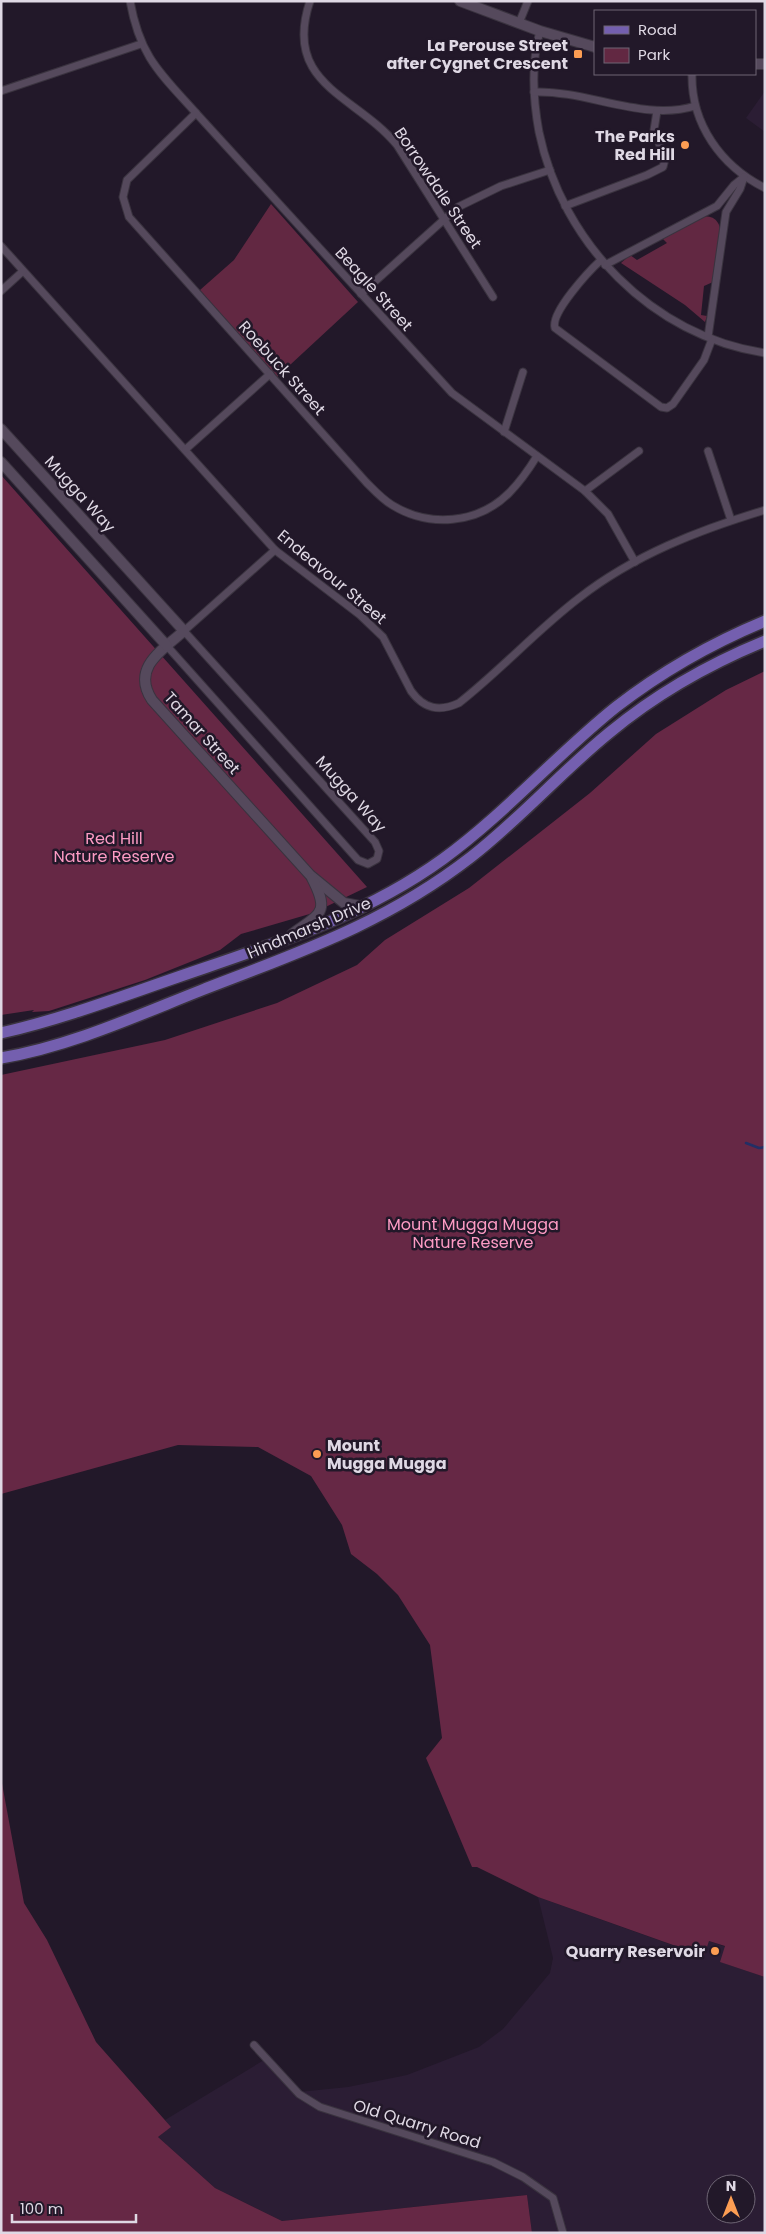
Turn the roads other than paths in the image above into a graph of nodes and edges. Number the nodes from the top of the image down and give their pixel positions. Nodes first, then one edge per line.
1 (130, 1) edge
2 (310, 1) edge
3 (460, 1) edge
4 (528, 1) edge
5 (519, 23) junction
6 (540, 31) junction
7 (141, 44) junction
8 (594, 47) edge
9 (692, 75) edge
10 (1, 91) edge
11 (534, 92) junction
12 (696, 106) junction
13 (657, 111) junction
14 (196, 113) junction
15 (550, 170) junction
16 (744, 177) junction
17 (765, 188) edge
18 (564, 206) junction
19 (443, 218) junction
20 (1, 246) edge
21 (603, 262) junction
22 (23, 271) junction
23 (1, 291) edge
24 (360, 294) junction
25 (493, 297) dead end
26 (710, 338) junction
27 (765, 353) edge
28 (523, 372) dead end
29 (270, 374) junction
30 (1, 429) edge
31 (504, 432) junction
32 (186, 449) junction
33 (708, 450) dead end
34 (639, 451) dead end
35 (537, 456) junction
36 (1, 462) edge
37 (585, 490) junction
38 (765, 510) edge
39 (731, 520) junction
40 (275, 550) junction
41 (635, 562) junction
42 (765, 621) edge
43 (184, 632) junction
44 (765, 641) edge
45 (167, 646) junction
46 (310, 875) junction
47 (364, 908) junction
48 (282, 941) junction
49 (1, 1033) edge
50 (1, 1058) edge
51 (254, 2045) dead end
52 (564, 2233) edge

1 - 7 street, Beagle Street
2 - 19 street, Borrowdale Street
3 - 5 main road
4 - 5 street
5 - 6 main road
6 - 8 main road
6 - 11 street
7 - 10 street
7 - 14 street, Beagle Street
9 - 12 street
11 - 13 street
11 - 15 street
12 - 13 street
12 - 16 street
13 - 18 street
14 - 24 street, Beagle Street
14 - 29 street, Roebuck Street
15 - 18 street
15 - 19 street
16 - 17 street
16 - 21 street
16 - 26 street
18 - 21 street
19 - 24 street
19 - 25 street, Borrowdale Street
20 - 22 street, Endeavour Street
21 - 26 street
21 - 26 street
22 - 23 street
22 - 32 street, Endeavour Street
24 - 31 street, Beagle Street
26 - 27 street
28 - 31 street
29 - 32 street
29 - 35 street, Roebuck Street
30 - 43 main road, Mugga Way
31 - 35 street, Beagle Street
32 - 40 street, Endeavour Street
33 - 39 street
34 - 37 street
35 - 37 street, Beagle Street
36 - 45 main road, Mugga Way
37 - 41 street, Beagle Street
38 - 39 street, Endeavour Street
39 - 41 street, Endeavour Street
40 - 41 street, Endeavour Street
40 - 43 street, Tamar Street
42 - 47 main road, Hindmarsh Drive
43 - 45 main road, Tamar Street
43 - 45 street, Mugga Way
44 - 50 main road, Hindmarsh Drive
45 - 46 main road, Tamar Street
46 - 47 main road, Tamar Street
46 - 48 main road, Tamar Street
47 - 48 main road, Hindmarsh Drive
48 - 49 main road, Hindmarsh Drive
51 - 52 street, Old Quarry Road

